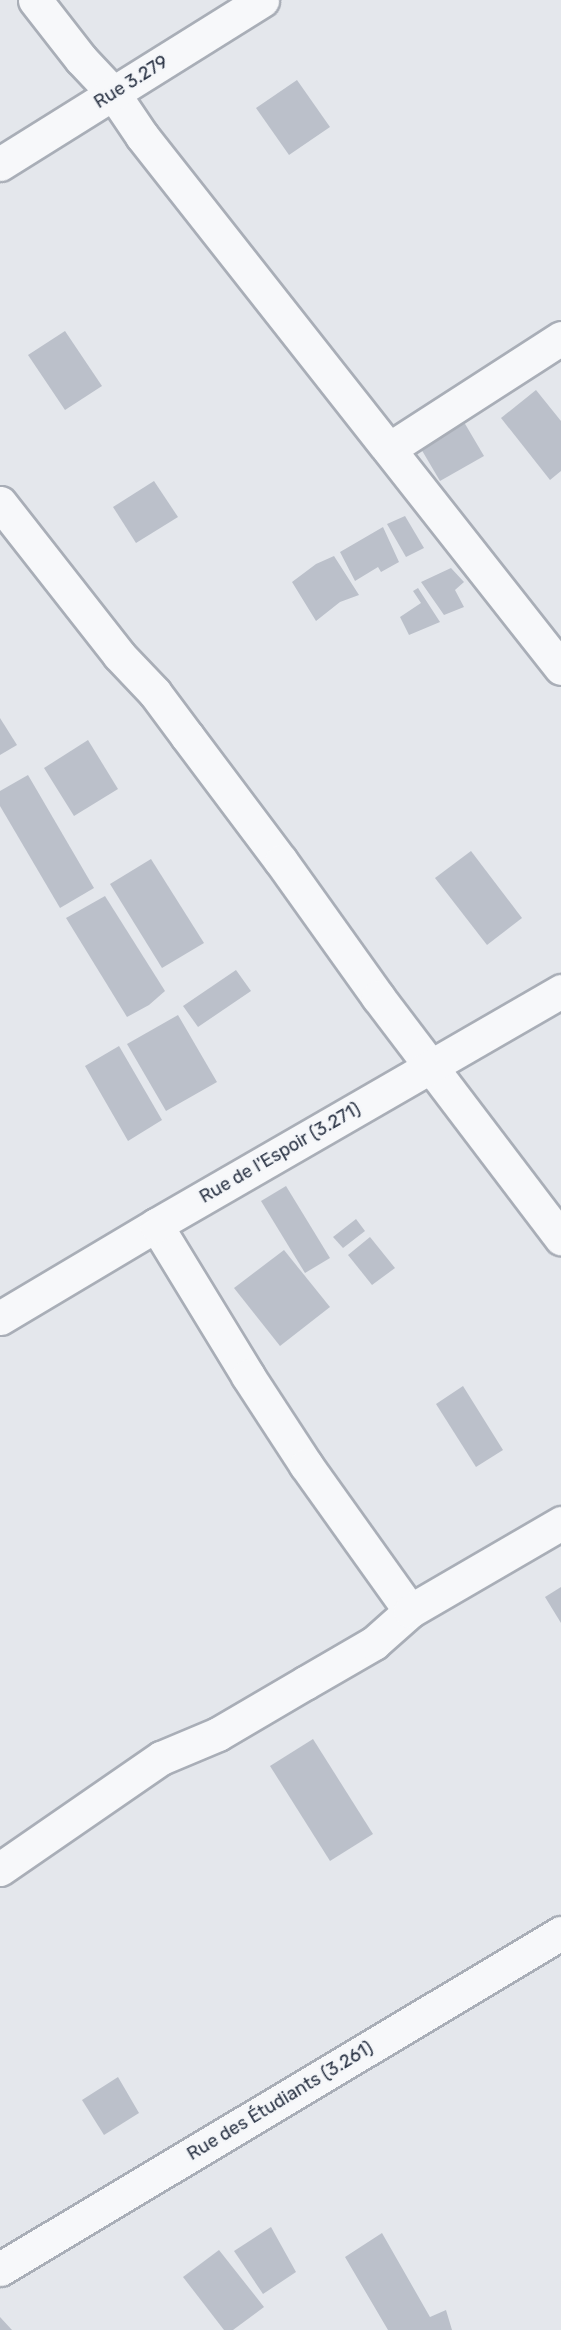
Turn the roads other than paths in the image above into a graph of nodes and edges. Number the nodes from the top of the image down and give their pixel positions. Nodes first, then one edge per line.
1 (35, 0) edge
2 (262, 0) edge
3 (113, 93) junction
4 (0, 164) edge
5 (561, 338) edge
6 (389, 449) junction
7 (0, 503) edge
8 (561, 668) edge
9 (561, 991) edge
10 (431, 1066) junction
11 (156, 1225) junction
12 (561, 1238) edge
13 (0, 1318) edge
14 (561, 1523) edge
15 (410, 1611) junction
16 (0, 1869) edge
17 (561, 1933) edge
18 (0, 2269) edge

1 - 3 street
2 - 3 street, Rue 3.279
3 - 4 street, Rue 3.279
3 - 6 street
5 - 6 street
6 - 8 street
7 - 10 street
9 - 10 street, Rue de l'Espoir (3.271)
10 - 11 street, Rue de l'Espoir (3.271)
10 - 12 street
11 - 13 street, Rue de l'Espoir (3.271)
11 - 15 street
14 - 15 street
15 - 16 street
17 - 18 street, Rue des Étudiants (3.261)

